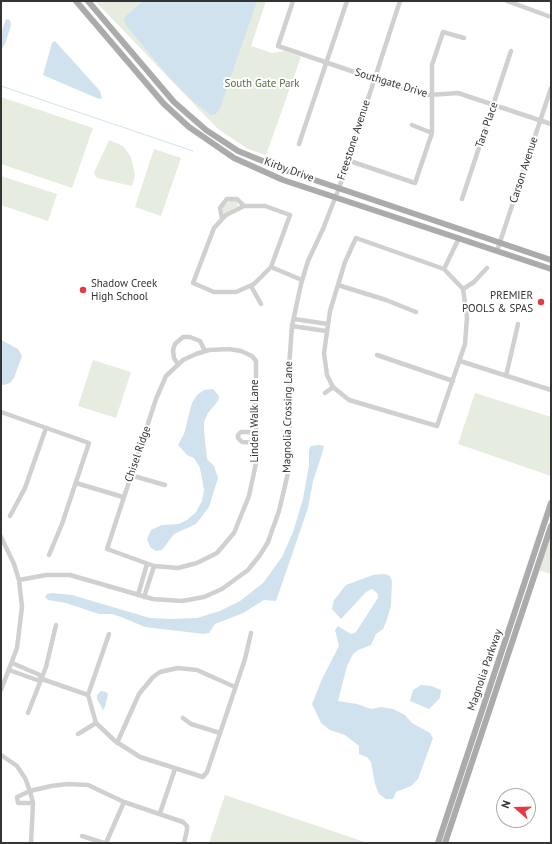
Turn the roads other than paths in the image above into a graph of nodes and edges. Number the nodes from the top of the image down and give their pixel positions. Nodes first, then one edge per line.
1 (76, 1) edge
2 (88, 1) edge
3 (293, 1) edge
4 (347, 1) edge
5 (400, 1) edge
6 (507, 1) edge
7 (551, 17) edge
8 (464, 38) dead end
9 (511, 51) dead end
10 (326, 63) junction
11 (375, 79) junction
12 (551, 88) edge
13 (431, 95) junction
14 (494, 105) junction
15 (540, 120) junction
16 (551, 124) edge
17 (412, 125) dead end
18 (432, 133) junction
19 (220, 139) junction
20 (299, 144) dead end
21 (214, 146) junction
22 (348, 160) junction
23 (338, 188) junction
24 (335, 197) junction
25 (462, 199) dead end
26 (244, 206) junction
27 (222, 218) junction
28 (458, 238) junction
29 (500, 243) junction
30 (497, 251) junction
31 (551, 260) edge
32 (271, 267) junction
33 (551, 267) edge
34 (487, 268) dead end
35 (444, 269) junction
36 (302, 280) junction
37 (338, 285) junction
38 (251, 286) junction
39 (464, 289) junction
40 (261, 304) dead end
41 (416, 312) dead end
42 (294, 319) junction
43 (328, 324) junction
44 (518, 324) dead end
45 (292, 326) junction
46 (326, 331) junction
47 (205, 351) junction
48 (377, 355) dead end
49 (252, 356) joint
50 (460, 361) junction
51 (178, 364) junction
52 (506, 376) junction
53 (453, 381) junction
54 (333, 387) junction
55 (551, 391) edge
56 (325, 394) dead end
57 (1, 414) edge
58 (46, 428) junction
59 (256, 432) junction
60 (256, 443) junction
61 (130, 475) junction
62 (76, 483) junction
63 (165, 485) dead end
64 (123, 497) junction
65 (551, 503) edge
66 (10, 516) dead end
67 (551, 526) edge
68 (1, 537) edge
69 (107, 549) joint
70 (49, 555) dead end
71 (148, 564) junction
72 (154, 566) junction
73 (529, 570) junction
74 (19, 580) junction
75 (138, 595) junction
76 (144, 597) junction
77 (522, 611) junction
78 (56, 625) dead end
79 (251, 633) dead end
80 (109, 634) dead end
81 (12, 663) junction
82 (9, 670) junction
83 (42, 679) junction
84 (235, 687) junction
85 (1, 690) edge
86 (88, 695) junction
87 (28, 713) dead end
88 (183, 718) dead end
89 (96, 723) junction
90 (220, 733) junction
91 (78, 734) dead end
92 (117, 742) junction
93 (1, 755) edge
94 (174, 769) junction
95 (30, 791) junction
96 (124, 802) junction
97 (33, 803) junction
98 (160, 813) junction
99 (82, 836) dead end
100 (31, 843) edge
101 (105, 843) edge
102 (184, 843) edge
103 (438, 843) edge
104 (445, 843) edge

1 - 21 main road, Kirby Drive
2 - 19 main road, Kirby Drive
3 - 10 street, Southgate Drive
4 - 10 street
5 - 11 street, Freestone Avenue
6 - 7 street
8 - 13 street
9 - 14 street, Tara Place
10 - 11 street, Southgate Drive
10 - 20 street
11 - 13 street, Southgate Drive
11 - 22 street, Freestone Avenue
12 - 15 street, Carson Avenue
13 - 14 street, Southgate Drive
13 - 18 street
14 - 15 street, Southgate Drive
14 - 25 street, Tara Place
15 - 16 street, Southgate Drive
15 - 29 street, Carson Avenue
17 - 18 street
18 - 22 street
19 - 21 main road
19 - 23 main road, Kirby Drive
21 - 24 main road, Kirby Drive
22 - 23 street, Freestone Avenue
23 - 24 street, Magnolia Crossing Lane
23 - 29 main road, Kirby Drive
24 - 28 main road, Kirby Drive
24 - 36 street, Magnolia Crossing Lane
26 - 27 street
26 - 27 street
26 - 32 street
27 - 38 street
28 - 30 main road, Kirby Drive
28 - 35 street
29 - 30 street, Carson Avenue
29 - 31 main road, Kirby Drive
30 - 33 main road, Kirby Drive
32 - 36 street
32 - 38 street
34 - 39 street
35 - 37 street
35 - 39 street
36 - 42 street, Magnolia Crossing Lane
37 - 41 street
37 - 43 street
38 - 40 street
39 - 50 street
42 - 43 street
42 - 45 street, Magnolia Crossing Lane
43 - 46 street
44 - 52 street
45 - 46 street
45 - 76 street, Magnolia Crossing Lane
46 - 54 street
47 - 49 street, Chisel Ridge
47 - 51 street, Chisel Ridge
47 - 51 street
48 - 53 street
49 - 59 street, Linden Walk Lane
50 - 52 street
50 - 53 street
51 - 61 street, Chisel Ridge
52 - 55 street
53 - 54 street
54 - 56 street
57 - 58 street
58 - 62 street
58 - 66 street
59 - 60 street, Linden Walk Lane
59 - 60 street
60 - 72 street, Linden Walk Lane
61 - 63 street
61 - 64 street, Chisel Ridge
62 - 64 street
62 - 70 street
64 - 69 street, Chisel Ridge
65 - 73 main road, Magnolia Parkway
67 - 77 main road, Magnolia Parkway
68 - 74 street
69 - 71 street, Linden Walk Lane
71 - 72 street, Linden Walk Lane
71 - 75 street
72 - 76 street
73 - 77 main road
73 - 103 main road, Magnolia Parkway
74 - 75 street, Magnolia Crossing Lane
74 - 81 street
75 - 76 street, Magnolia Crossing Lane
77 - 104 main road, Magnolia Parkway
78 - 83 street
79 - 84 street
80 - 86 street
81 - 82 street
81 - 83 street
82 - 83 street
82 - 85 street
83 - 86 street
83 - 87 street
84 - 90 street
84 - 92 street
86 - 89 street
88 - 90 street
89 - 91 street
89 - 92 street
90 - 94 street
92 - 94 street
93 - 95 street
94 - 98 street
95 - 96 street
95 - 97 street
95 - 97 street
96 - 98 street
96 - 101 street
97 - 100 street
98 - 102 street
99 - 101 street

